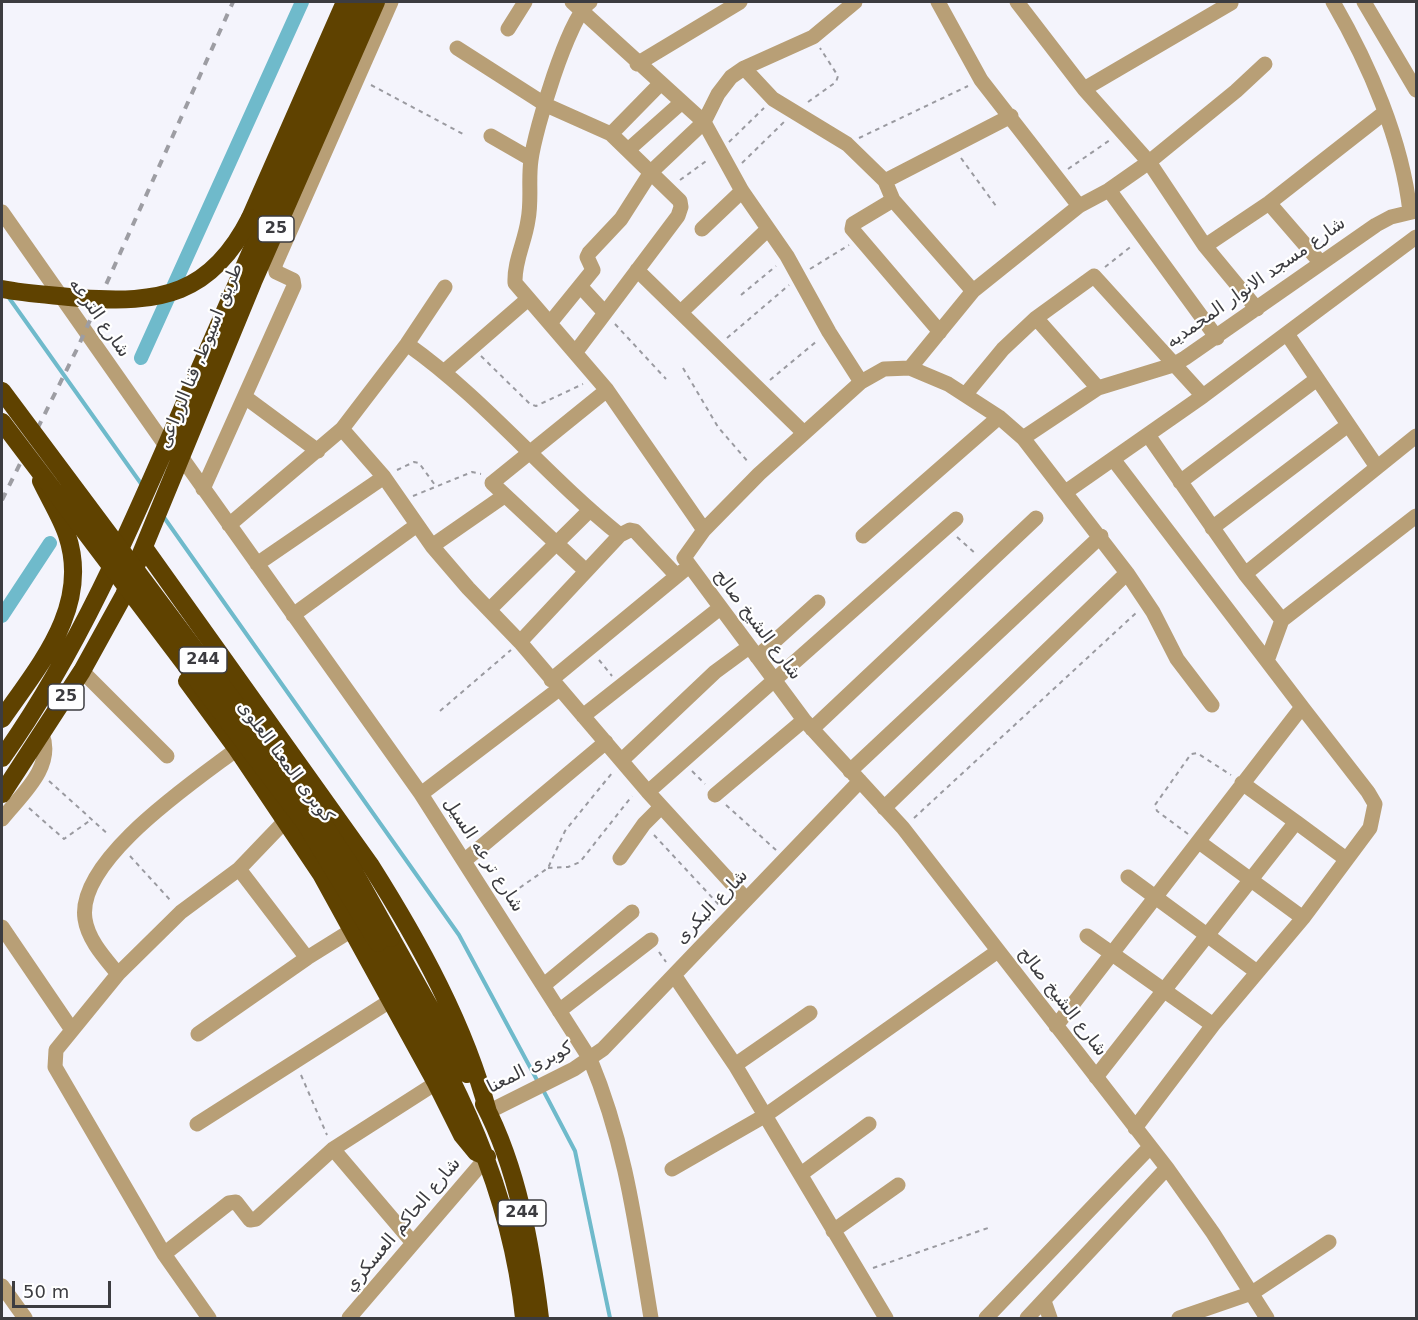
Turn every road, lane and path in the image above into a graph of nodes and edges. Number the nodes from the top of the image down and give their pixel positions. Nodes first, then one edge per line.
1 (345, 2) edge
2 (360, 2) edge
3 (376, 2) edge
4 (391, 2) edge
5 (525, 2) edge
6 (740, 2) edge
7 (855, 2) edge
8 (938, 2) edge
9 (1017, 2) edge
10 (1333, 2) edge
11 (1364, 2) edge
12 (1231, 3) edge
13 (581, 4) edge
14 (508, 29) dead end
15 (813, 37) junction
16 (457, 48) dead end
17 (637, 64) junction
18 (1265, 64) dead end
19 (744, 68) junction
20 (357, 78) junction
21 (981, 80) junction
22 (660, 84) junction
23 (1084, 89) junction
24 (1416, 90) edge
25 (773, 99) junction
26 (682, 102) junction
27 (546, 105) junction
28 (793, 112) junction
29 (1384, 112) junction
30 (1011, 116) junction
31 (704, 122) junction
32 (1120, 133) junction
33 (463, 134) dead end
34 (610, 134) junction
35 (491, 136) dead end
36 (847, 144) junction
37 (952, 147) junction
38 (628, 150) junction
39 (721, 150) junction
40 (531, 159) junction
41 (1149, 162) junction
42 (651, 172) junction
43 (734, 172) junction
44 (1056, 177) junction
45 (885, 181) junction
46 (668, 189) junction
47 (1109, 190) junction
48 (742, 191) junction
49 (893, 200) junction
50 (1269, 203) junction
51 (996, 206) dead end
52 (1079, 206) junction
53 (1413, 211) edge
54 (2, 212) edge
55 (702, 229) dead end
56 (767, 230) junction
57 (1416, 237) edge
58 (1143, 238) junction
59 (859, 239) junction
60 (1205, 246) junction
61 (788, 256) junction
62 (1320, 262) junction
63 (637, 270) junction
64 (799, 276) junction
65 (1094, 276) junction
66 (445, 287) dead end
67 (581, 287) junction
68 (2, 289) edge
69 (973, 291) junction
70 (741, 295) dead end
71 (528, 300) junction
72 (1257, 309) junction
73 (681, 312) junction
74 (605, 313) junction
75 (1036, 318) junction
76 (550, 323) junction
77 (829, 332) junction
78 (940, 332) junction
79 (1287, 334) junction
80 (1217, 338) junction
81 (407, 344) junction
82 (471, 346) junction
83 (717, 346) junction
84 (575, 353) junction
85 (1173, 365) junction
86 (683, 368) dead end
87 (910, 368) junction
88 (445, 371) junction
89 (596, 378) junction
90 (1317, 379) junction
91 (666, 380) dead end
92 (861, 382) junction
93 (1098, 388) junction
94 (759, 389) junction
95 (607, 390) junction
96 (2, 391) edge
97 (965, 395) junction
98 (1203, 396) junction
99 (245, 397) junction
100 (999, 417) junction
101 (2, 422) edge
102 (1348, 425) junction
103 (342, 429) junction
104 (803, 432) junction
105 (1148, 435) junction
106 (1416, 436) edge
107 (1023, 438) junction
108 (166, 446) junction
109 (318, 451) junction
110 (528, 454) junction
111 (182, 458) junction
112 (1113, 459) junction
113 (32, 463) junction
114 (1377, 467) junction
115 (759, 474) junction
116 (384, 477) junction
117 (1180, 482) junction
118 (492, 483) junction
119 (435, 485) junction
120 (203, 489) junction
121 (1067, 491) junction
122 (504, 496) junction
123 (403, 501) junction
124 (589, 511) junction
125 (1416, 516) edge
126 (1036, 518) dead end
127 (951, 523) joint
128 (229, 525) junction
129 (417, 525) junction
130 (1212, 528) junction
131 (704, 530) junction
132 (620, 535) junction
133 (863, 536) dead end
134 (1101, 536) junction
135 (555, 545) junction
136 (432, 546) junction
137 (145, 549) junction
138 (257, 564) junction
139 (988, 566) junction
140 (586, 571) junction
141 (683, 571) junction
142 (1127, 573) junction
143 (107, 574) junction
144 (1245, 574) junction
145 (124, 595) junction
146 (818, 602) dead end
147 (1147, 602) junction
148 (720, 608) junction
149 (489, 610) junction
150 (293, 615) junction
151 (1282, 620) junction
152 (520, 642) junction
153 (589, 648) junction
154 (753, 652) junction
155 (1267, 661) junction
156 (82, 671) junction
157 (774, 680) junction
158 (555, 685) junction
159 (619, 685) junction
160 (1212, 705) dead end
161 (1302, 707) junction
162 (440, 711) dead end
163 (583, 716) junction
164 (2, 719) edge
165 (808, 724) junction
166 (42, 734) junction
167 (606, 742) junction
168 (237, 749) junction
169 (166, 756) dead end
170 (2, 758) edge
171 (622, 760) junction
172 (682, 760) junction
173 (39, 772) junction
174 (855, 776) junction
175 (1242, 783) junction
176 (645, 788) junction
177 (421, 794) junction
178 (715, 795) junction
179 (10, 796) edge
180 (661, 807) junction
181 (884, 808) junction
182 (2, 819) edge
183 (92, 819) junction
184 (285, 821) junction
185 (1296, 822) junction
186 (644, 824) junction
187 (903, 828) junction
188 (1199, 842) junction
189 (120, 845) junction
190 (620, 858) dead end
191 (785, 858) junction
192 (1347, 859) junction
193 (464, 861) junction
194 (548, 868) junction
195 (239, 869) junction
196 (1128, 877) dead end
197 (1250, 880) junction
198 (1158, 897) junction
199 (746, 899) junction
200 (493, 907) junction
201 (181, 912) junction
202 (632, 912) dead end
203 (730, 916) junction
204 (1303, 918) junction
205 (2, 927) edge
206 (352, 930) junction
207 (1207, 934) junction
208 (1087, 936) dead end
209 (384, 940) junction
210 (651, 940) joint
211 (998, 951) junction
212 (1113, 955) junction
213 (307, 958) junction
214 (1257, 972) junction
215 (118, 974) junction
216 (674, 975) junction
217 (544, 985) junction
218 (1164, 990) junction
219 (390, 1001) junction
220 (559, 1011) junction
221 (810, 1014) dead end
222 (1213, 1025) junction
223 (1056, 1026) junction
224 (72, 1030) junction
225 (198, 1034) dead end
226 (590, 1059) junction
227 (295, 1061) junction
228 (735, 1065) junction
229 (1096, 1077) junction
230 (436, 1083) junction
231 (488, 1112) junction
232 (766, 1115) junction
233 (197, 1124) dead end
234 (869, 1124) dead end
235 (1136, 1128) junction
236 (1150, 1146) junction
237 (333, 1149) junction
238 (486, 1157) junction
239 (1167, 1168) junction
240 (672, 1169) dead end
241 (801, 1174) junction
242 (898, 1185) dead end
243 (988, 1228) dead end
244 (833, 1231) junction
245 (1329, 1242) dead end
246 (413, 1243) junction
247 (164, 1254) junction
248 (859, 1272) junction
249 (2, 1286) edge
250 (1252, 1293) junction
251 (1044, 1301) junction
252 (25, 1318) edge
253 (209, 1318) edge
254 (349, 1318) edge
255 (524, 1318) edge
256 (540, 1318) edge
257 (651, 1318) edge
258 (886, 1318) edge
259 (986, 1318) edge
260 (1027, 1318) edge
261 (1050, 1318) edge
262 (1179, 1318) edge
263 (1267, 1318) edge

1 - 68 highway, bridge
2 - 108 highway, طريق اسيوط, قنا الزراعى / 25
3 - 111 highway, طريق اسيوط, قنا الزراعى / 25
4 - 20 street
5 - 14 street
6 - 17 street
7 - 15 street
8 - 21 street
9 - 23 street
10 - 29 street
11 - 24 street
12 - 23 street
13 - 17 street
13 - 27 street
15 - 19 street
15 - 28 path
16 - 27 street
17 - 22 street
18 - 41 street
19 - 25 street
19 - 31 street
20 - 33 path
20 - 99 street
21 - 30 street
21 - 36 path
22 - 26 street
22 - 34 street
23 - 32 street
25 - 28 street
25 - 39 path
26 - 31 street
26 - 38 street
27 - 34 street
27 - 40 street
28 - 36 street
28 - 43 path
29 - 50 street
29 - 53 street
30 - 37 street
30 - 44 street
31 - 39 street
31 - 42 street
32 - 41 street
32 - 44 path
34 - 38 street
35 - 40 street
36 - 45 street
37 - 45 street
37 - 51 path
38 - 42 street
39 - 43 street
39 - 46 path
40 - 71 street
41 - 47 street
41 - 60 street
42 - 46 street
42 - 67 street
43 - 48 street
44 - 52 street
45 - 49 street
46 - 63 street
47 - 52 street
47 - 58 street
48 - 55 street
48 - 56 street
49 - 59 street
49 - 69 street
50 - 60 street
50 - 62 street
52 - 69 street
53 - 62 street, شارع مسجد الانوار المحمديه
54 - 108 street, شارع الترعه
56 - 61 street
56 - 73 street
57 - 79 street
58 - 65 path
58 - 80 street
59 - 64 path
59 - 78 street
60 - 72 street
61 - 64 street
61 - 70 path
62 - 72 street, شارع مسجد الانوار المحمديه
63 - 73 street
63 - 74 street
64 - 77 street
64 - 83 path
65 - 75 street
65 - 85 street
66 - 81 street
67 - 74 street
67 - 76 street
69 - 78 street
71 - 76 street
71 - 82 street
72 - 80 street, شارع مسجد الانوار المحمديه
73 - 83 street
74 - 84 street
74 - 91 path
75 - 93 street
75 - 97 street
76 - 84 street
77 - 92 street
77 - 94 path
78 - 87 street
79 - 90 street
79 - 98 street
80 - 85 street, شارع مسجد الانوار المحمديه
81 - 88 street
81 - 103 street
82 - 88 street
82 - 89 path
83 - 94 street
84 - 89 street
85 - 93 street, شارع مسجد الانوار المحمديه
85 - 98 street
86 - 115 path
87 - 92 street, شارع الشيخ صالح
87 - 97 street, شارع الشيخ صالح
88 - 110 street
89 - 95 street
90 - 102 street
90 - 117 street
92 - 104 street, شارع الشيخ صالح
93 - 107 street, شارع مسجد الانوار المحمديه
94 - 104 street
95 - 110 street
95 - 131 street
96 - 209 highway, كوبرى المعنا العلوى / 244, bridge
97 - 100 street, شارع الشيخ صالح
98 - 105 street
99 - 109 street
99 - 120 street
100 - 107 street, شارع الشيخ صالح
100 - 133 street
101 - 113 highway, كوبرى المعنا العلوى / 244, bridge
102 - 114 street
102 - 130 street
103 - 109 street
103 - 116 street
104 - 115 street, شارع الشيخ صالح
105 - 112 street
105 - 117 street
106 - 114 street
107 - 121 street, شارع الشيخ صالح
108 - 143 highway, طريق اسيوط, قنا الزراعى / 25
109 - 128 street
110 - 118 street
110 - 124 street
111 - 120 street, شارع ترعه السيل
111 - 137 highway, طريق اسيوط, قنا الزراعى / 25
112 - 121 street
112 - 155 street
113 - 164 highway, bridge
113 - 209 highway, كوبرى المعنا العلوى / 244, bridge
114 - 144 street
115 - 131 street, شارع الشيخ صالح
116 - 119 path
116 - 123 street
116 - 138 street
117 - 130 street
118 - 119 path
118 - 122 street
119 - 123 path
120 - 128 street, شارع ترعه السيل
121 - 134 street, شارع الشيخ صالح
122 - 135 street
122 - 136 street
123 - 129 street
124 - 132 street
124 - 135 street
125 - 151 street
126 - 139 street
127 - 139 path
127 - 157 street
128 - 138 street, شارع ترعه السيل
129 - 136 street
129 - 150 street
130 - 144 street
131 - 141 street, شارع الشيخ صالح
132 - 140 street
132 - 141 street
134 - 142 street, شارع الشيخ صالح
134 - 174 street, شارع البكرى
135 - 140 street
135 - 149 street
136 - 149 street
137 - 145 highway, طريق اسيوط, قنا الزراعى / 25
137 - 231 highway
138 - 150 street, شارع ترعه السيل
139 - 165 street
140 - 152 street
141 - 148 street, شارع الشيخ صالح
141 - 153 street
142 - 147 street, شارع الشيخ صالح
142 - 181 street
143 - 145 highway
143 - 170 highway, 25
144 - 151 street
145 - 156 highway, 25
145 - 168 highway
146 - 154 street
147 - 160 street, شارع الشيخ صالح
147 - 187 path
148 - 154 street, شارع الشيخ صالح
148 - 159 street
149 - 152 street
150 - 177 street, شارع ترعه السيل
151 - 155 street
152 - 158 street
152 - 162 path
153 - 158 street
153 - 159 path
154 - 157 street, شارع الشيخ صالح
154 - 171 street
155 - 161 street
156 - 166 highway, 25
156 - 169 street
157 - 165 street, شارع الشيخ صالح
157 - 172 street
158 - 163 street
158 - 177 street
159 - 163 street
161 - 175 street
161 - 192 street
163 - 167 street
165 - 174 street, شارع الشيخ صالح
165 - 178 street
166 - 173 street
166 - 179 highway, 25
167 - 171 street
167 - 193 street
168 - 184 highway
168 - 189 street
171 - 176 street
171 - 194 path
172 - 176 street
172 - 178 path
173 - 179 street
173 - 183 path
174 - 181 street, شارع الشيخ صالح
174 - 191 street, شارع البكرى
175 - 185 street
175 - 188 street
175 - 188 path
176 - 180 street
176 - 194 path
177 - 193 street, شارع ترعه السيل
178 - 191 path
179 - 182 street
179 - 183 path
180 - 186 street
180 - 199 street
181 - 187 street, شارع الشيخ صالح
183 - 189 path
184 - 195 street
184 - 206 highway
185 - 192 street
185 - 197 street
186 - 190 street
186 - 203 path
187 - 211 street, شارع الشيخ صالح
188 - 197 street
188 - 198 street
189 - 201 path
189 - 215 street
191 - 199 street, شارع البكرى
192 - 204 street
193 - 200 street, شارع ترعه السيل
194 - 200 path
195 - 201 street
195 - 213 street
196 - 198 street
197 - 204 street
197 - 207 street
198 - 207 street
198 - 212 street
199 - 203 street, شارع البكرى
200 - 217 street, شارع ترعه السيل
201 - 215 street
202 - 217 street
203 - 216 street, شارع البكرى
204 - 214 street
205 - 224 street
206 - 213 street
206 - 219 highway
207 - 214 street
207 - 218 street
208 - 212 street
209 - 231 highway, كوبرى المعنا العلوى / 244
209 - 238 highway, كوبرى المعنا العلوى / 244
210 - 216 path
210 - 220 street
211 - 223 street, شارع الشيخ صالح
211 - 232 street
212 - 218 street
212 - 223 street
213 - 225 street
214 - 222 street
215 - 224 street
216 - 226 street, شارع البكرى
216 - 228 street
217 - 220 street, شارع ترعه السيل
218 - 222 street
218 - 229 street
219 - 227 street
219 - 230 highway
220 - 226 street, شارع ترعه السيل
221 - 228 street
222 - 235 street
223 - 229 street, شارع الشيخ صالح
224 - 247 street
226 - 231 street, كوبرى المعنا
226 - 257 street, شارع ترعه السيل
227 - 233 street
227 - 237 path
228 - 232 street
229 - 235 street, شارع الشيخ صالح
230 - 237 street
230 - 238 highway
231 - 256 highway, 244
232 - 240 street
232 - 241 street
234 - 241 street
235 - 236 street, شارع الشيخ صالح
236 - 239 street, شارع الشيخ صالح
236 - 259 street
237 - 246 street
237 - 247 street
238 - 246 street, شارع الحاكم العسكري
238 - 255 highway, 244
239 - 250 street, شارع الشيخ صالح
239 - 251 street
241 - 244 street
242 - 244 street
243 - 248 path
244 - 248 street
245 - 250 street
246 - 254 street, شارع الحاكم العسكري
247 - 253 street
248 - 258 street
249 - 252 street
250 - 262 street
250 - 263 street, شارع الشيخ صالح
251 - 260 street
251 - 261 street

